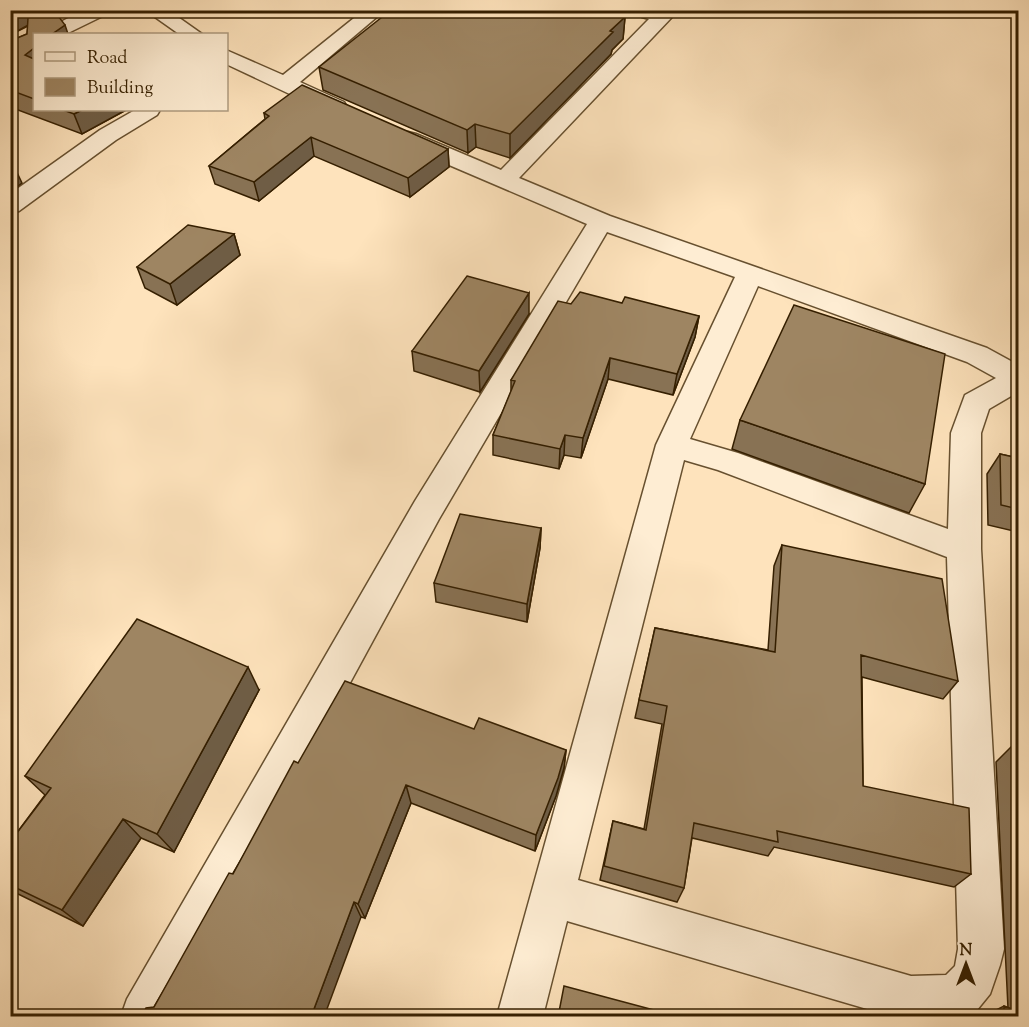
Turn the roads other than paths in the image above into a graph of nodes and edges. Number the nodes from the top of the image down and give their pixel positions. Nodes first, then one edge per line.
1 (100, 10) edge
2 (154, 10) edge
3 (376, 10) edge
4 (647, 11) edge
5 (54, 33) edge
6 (190, 33) edge
7 (228, 59) edge
8 (285, 84) junction
9 (147, 111) edge
10 (358, 116) edge
11 (389, 130) edge
12 (504, 180) junction
13 (10, 206) edge
14 (601, 221) junction
15 (750, 273) junction
16 (1018, 378) edge
17 (672, 444) junction
18 (964, 549) junction
19 (552, 896) junction
20 (144, 1017) edge
21 (520, 1017) edge

1 - 5 street
2 - 6 street
3 - 8 street
4 - 12 street
7 - 8 street
8 - 10 street
9 - 13 street
11 - 12 street
12 - 14 street
14 - 15 street
14 - 20 street
15 - 16 street
15 - 17 street
16 - 18 street
17 - 18 street
17 - 19 street
18 - 19 street
19 - 21 street

